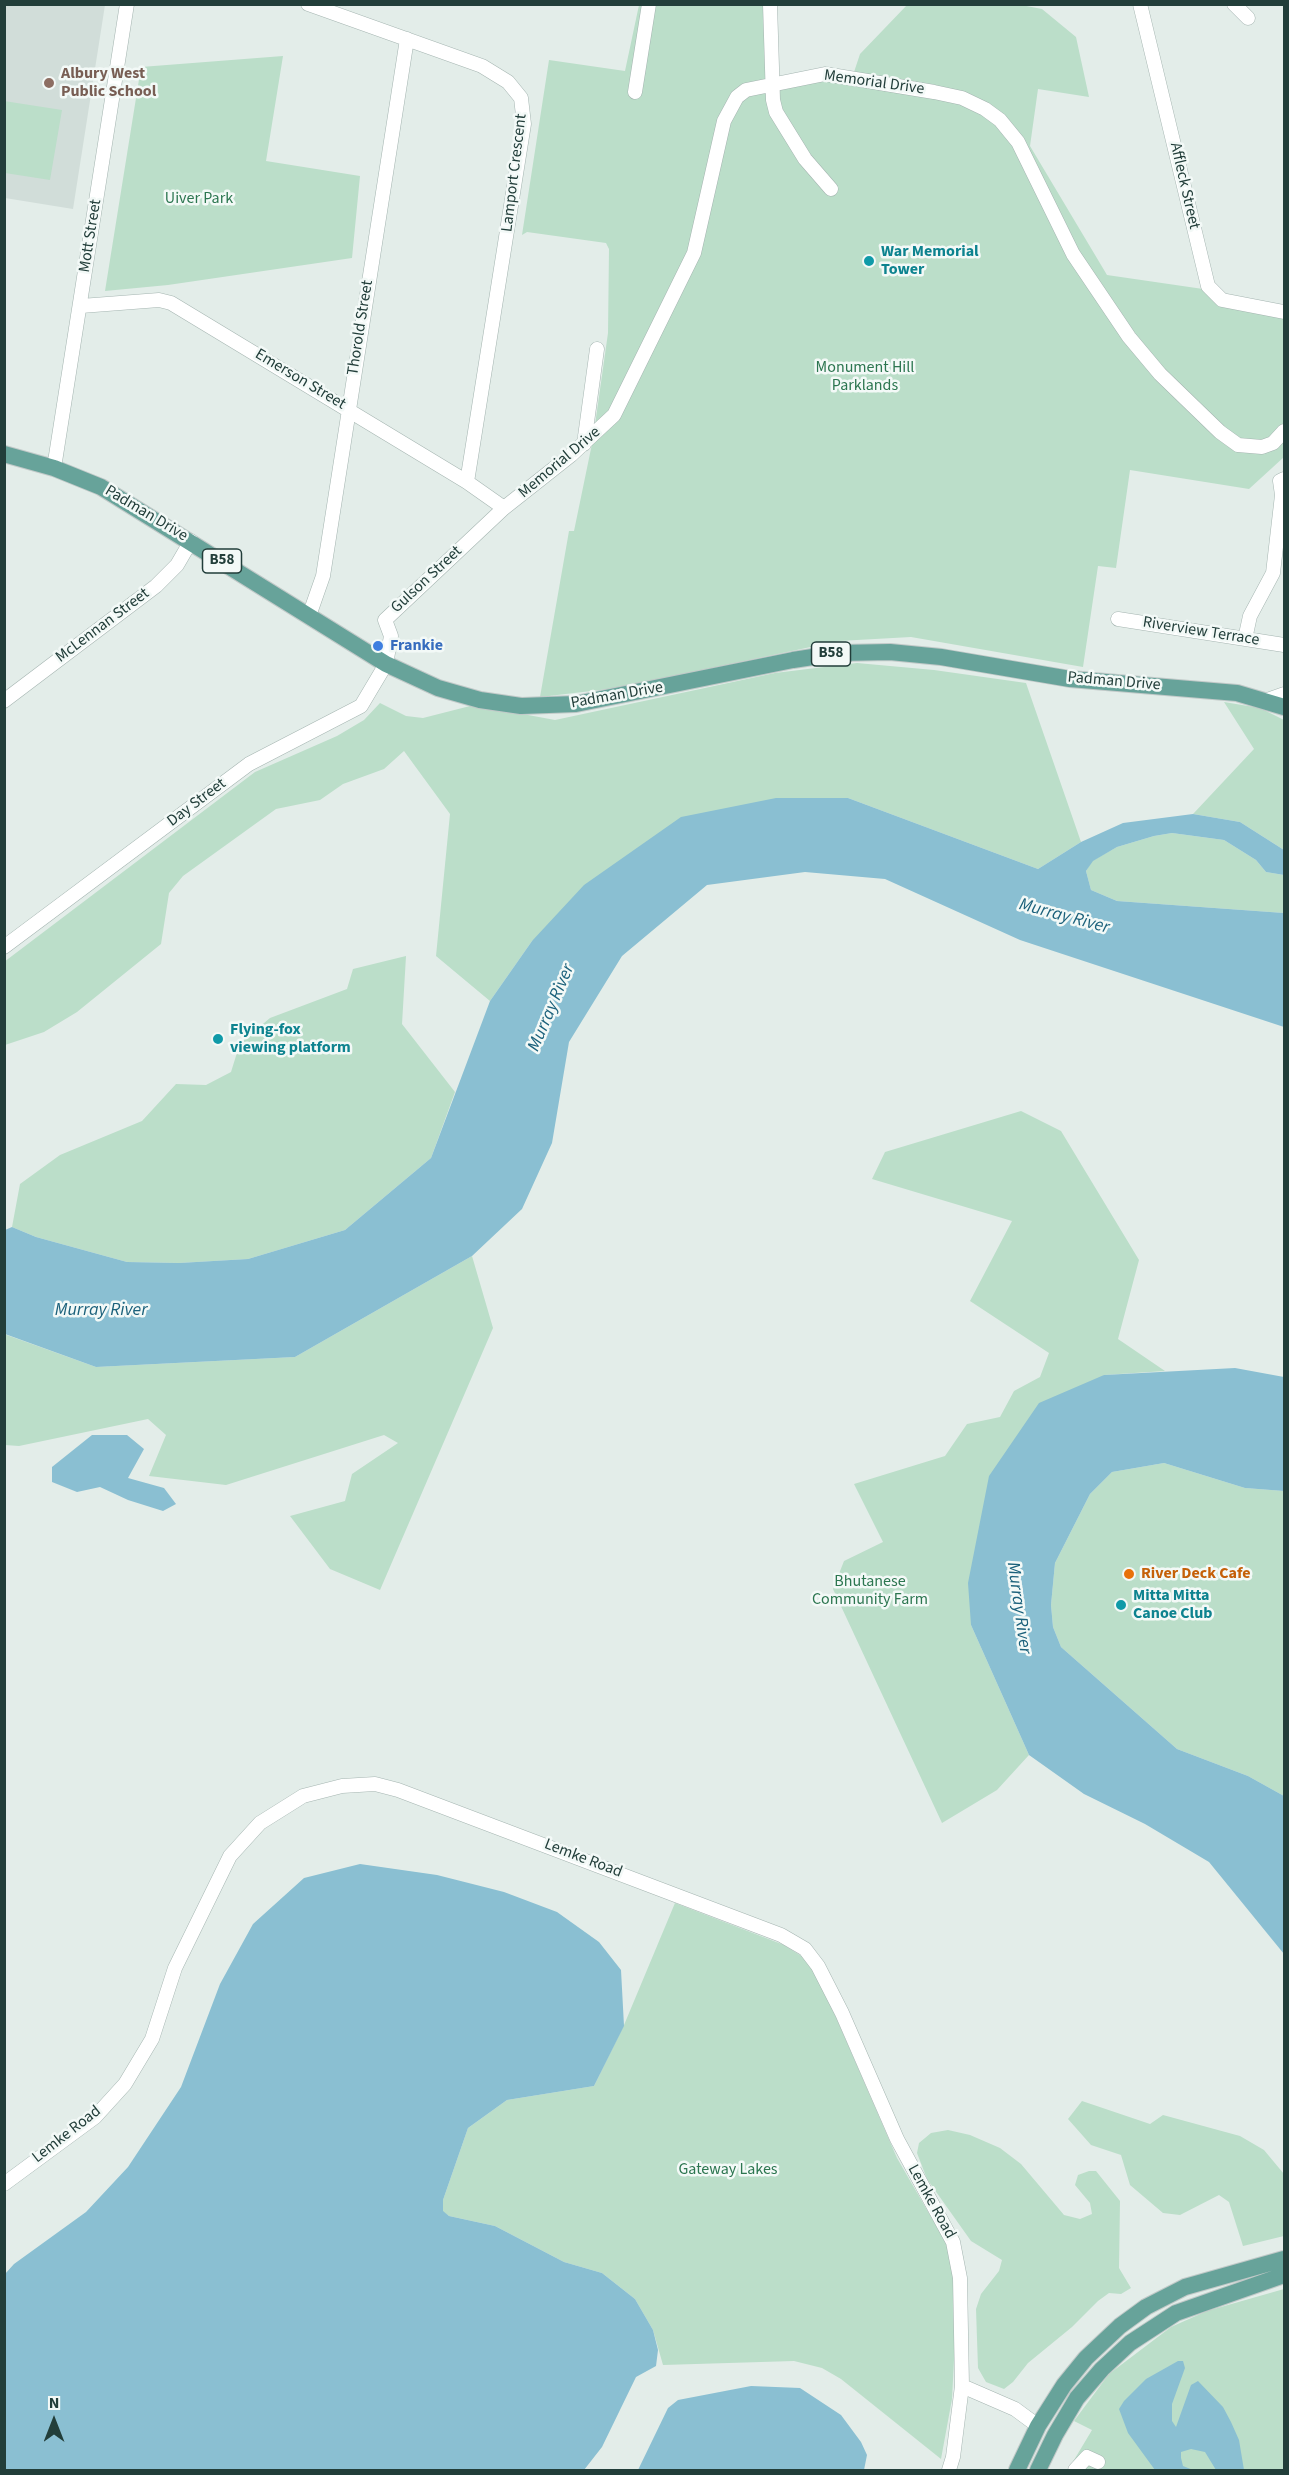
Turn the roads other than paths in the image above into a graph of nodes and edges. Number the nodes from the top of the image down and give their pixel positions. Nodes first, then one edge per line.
1 (127, 4) edge
2 (308, 4) edge
3 (648, 4) edge
4 (770, 4) edge
5 (1140, 4) edge
6 (1234, 4) edge
7 (1248, 18) dead end
8 (406, 39) junction
9 (773, 84) junction
10 (635, 92) dead end
11 (831, 189) dead end
12 (81, 306) junction
13 (1284, 312) edge
14 (597, 349) dead end
15 (348, 410) junction
16 (1284, 431) edge
17 (584, 444) junction
18 (4, 454) edge
19 (54, 468) junction
20 (1284, 480) edge
21 (467, 482) junction
22 (504, 508) junction
23 (191, 541) junction
24 (309, 616) junction
25 (1118, 619) dead end
26 (1245, 639) junction
27 (1284, 645) edge
28 (386, 664) junction
29 (1284, 693) edge
30 (1267, 700) junction
31 (4, 701) edge
32 (1284, 707) edge
33 (4, 947) edge
34 (4, 2184) edge
35 (1284, 2259) edge
36 (1284, 2275) edge
37 (962, 2386) junction
38 (1038, 2426) junction
39 (1055, 2435) junction
40 (1098, 2462) dead end
41 (949, 2470) edge
42 (1017, 2470) edge
43 (1038, 2470) edge
44 (1075, 2470) edge

1 - 12 street, Mott Street
2 - 8 street, Lamport Crescent
3 - 10 street
4 - 9 street
5 - 13 street, Affleck Street
6 - 7 street
8 - 15 street, Thorold Street
8 - 21 street, Lamport Crescent
9 - 11 street
9 - 16 street, Memorial Drive
9 - 17 street, Memorial Drive
12 - 15 street, Emerson Street
12 - 19 street, Mott Street
14 - 17 street
15 - 21 street, Emerson Street
15 - 24 street, Thorold Street
17 - 22 street, Memorial Drive
18 - 19 main road, Padman Drive / B58
19 - 23 main road, Padman Drive / B58
20 - 26 street
21 - 22 street, Emerson Street
22 - 28 street, Gulson Street
23 - 24 main road, Padman Drive / B58
23 - 31 street, McLennan Street
24 - 28 main road, Padman Drive / B58
25 - 26 street, Riverview Terrace
26 - 27 street, Riverview Terrace
28 - 30 main road, Padman Drive / B58
28 - 33 street, Day Street
29 - 30 street
30 - 32 main road, Padman Drive / B58
34 - 37 street, Lemke Road
35 - 38 main road
36 - 39 main road
37 - 38 street
37 - 41 street, Lemke Road
38 - 39 main road
38 - 42 main road
39 - 43 main road
40 - 44 street

